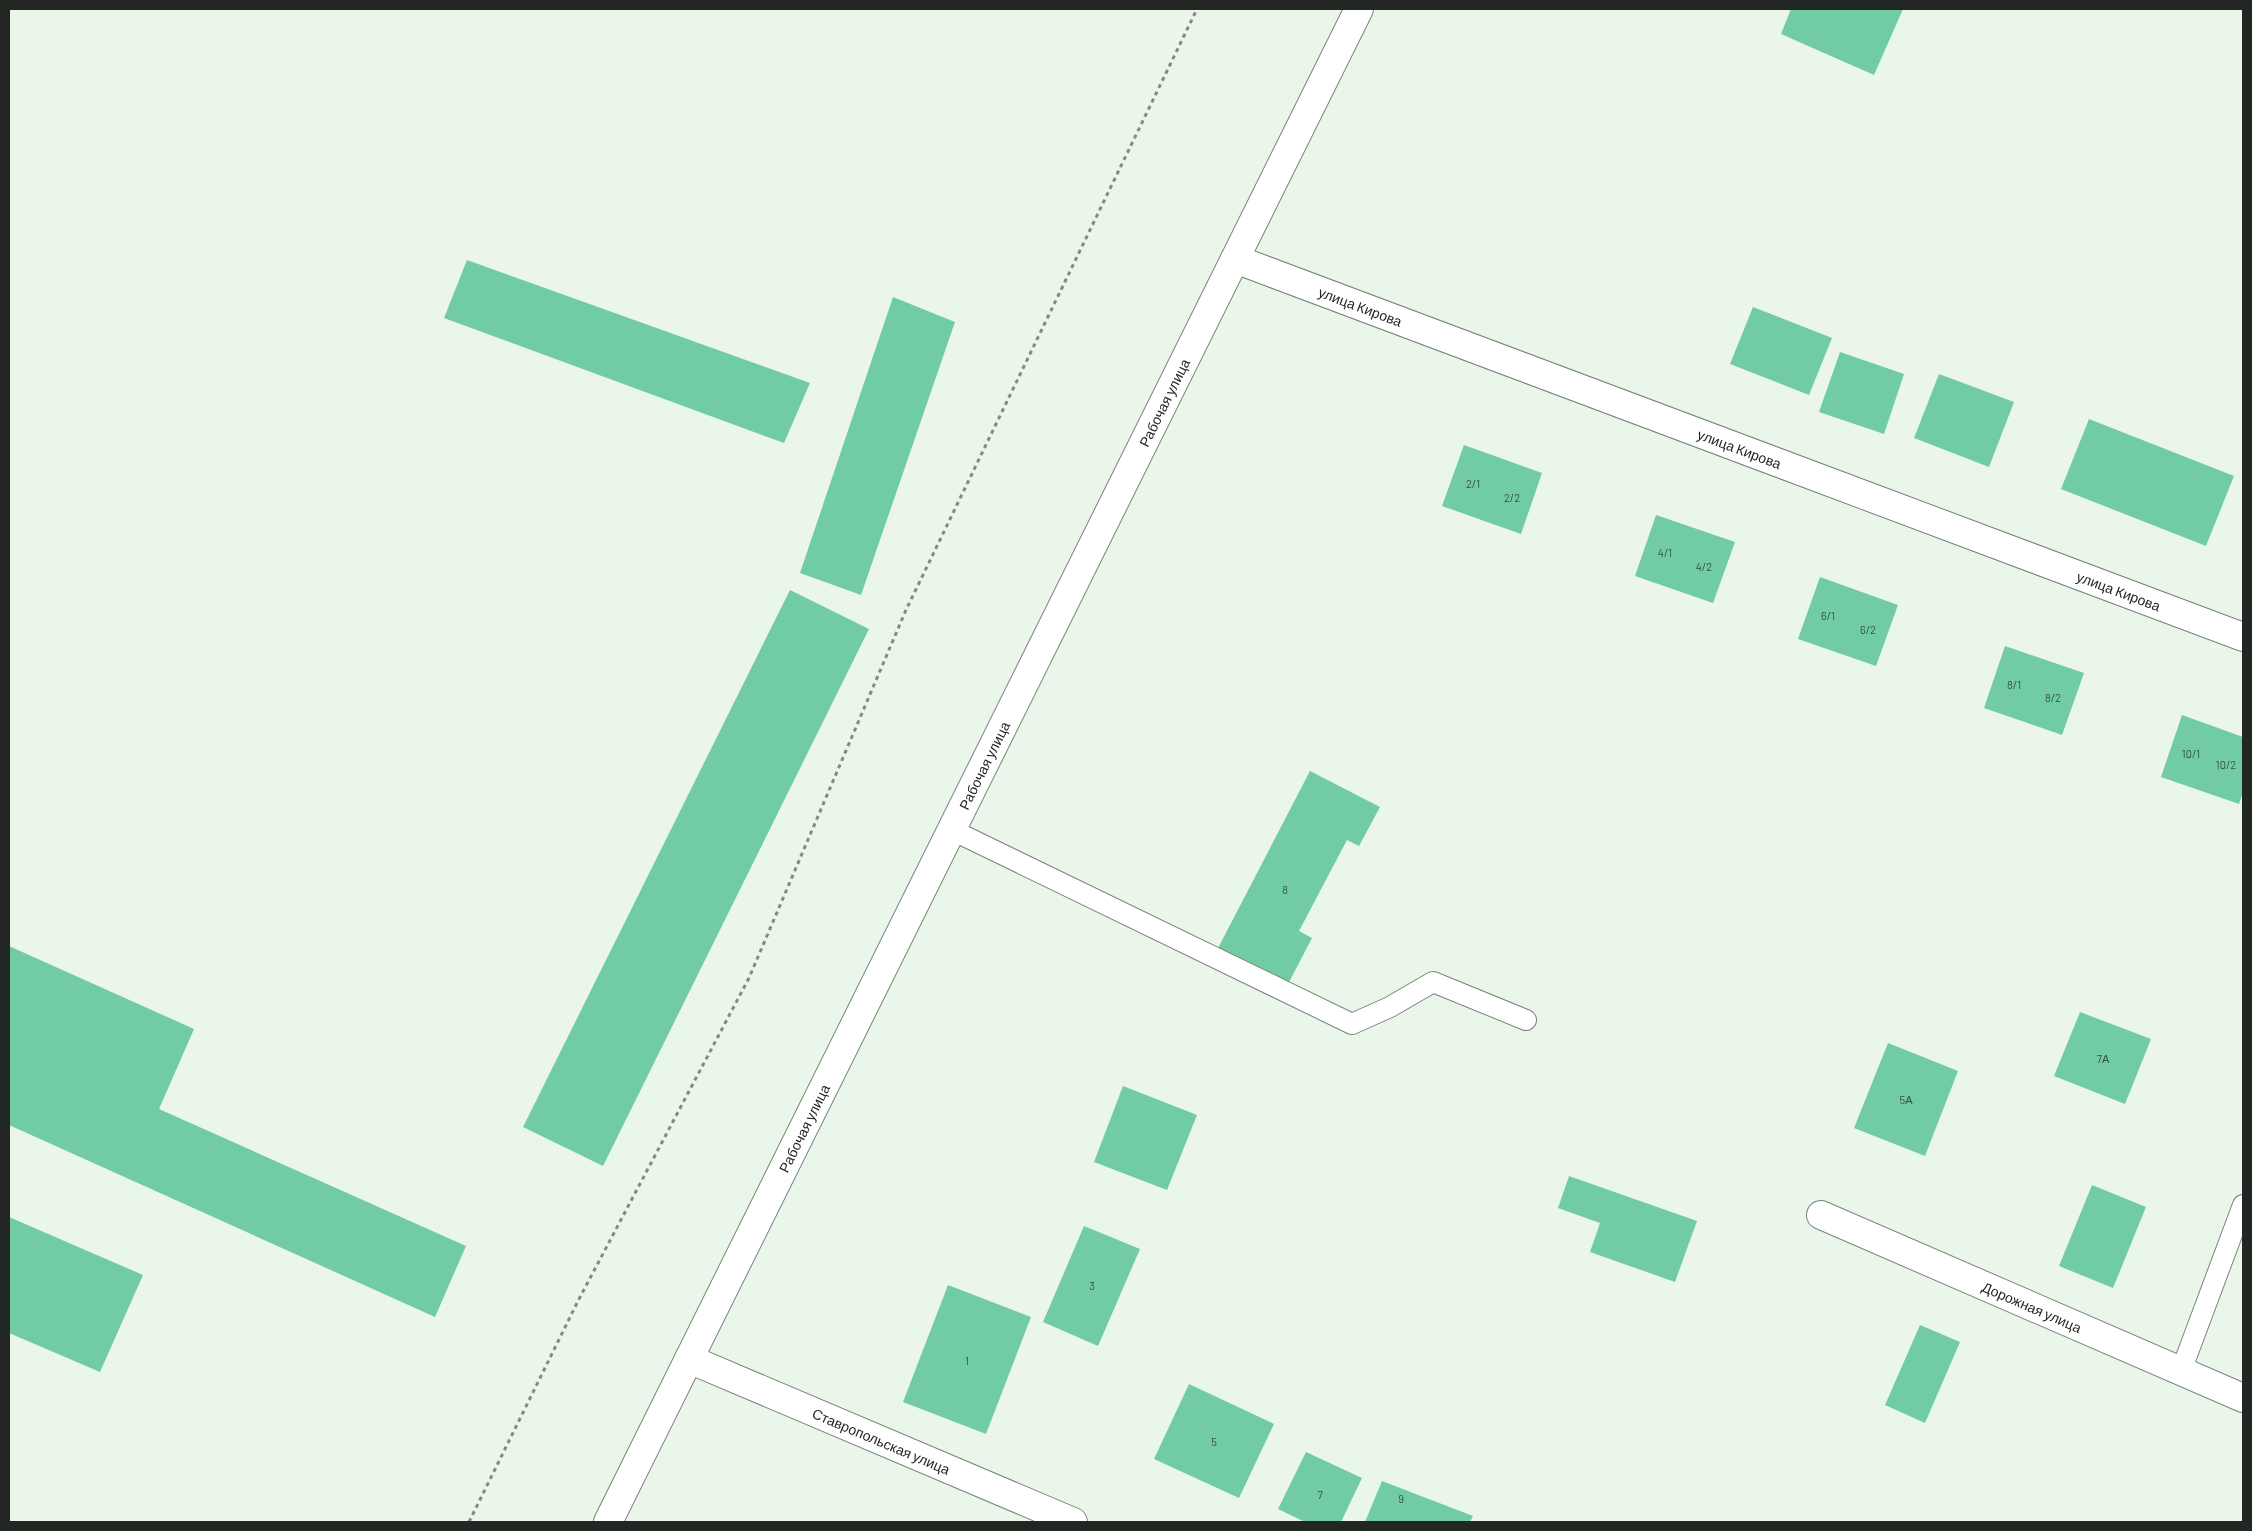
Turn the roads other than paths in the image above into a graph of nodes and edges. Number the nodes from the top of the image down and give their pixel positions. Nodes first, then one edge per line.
1 (1359, 9) edge
2 (1235, 259) junction
3 (2243, 637) edge
4 (952, 830) junction
5 (1526, 1020) dead end
6 (2243, 1205) edge
7 (1820, 1215) dead end
8 (689, 1359) junction
9 (2181, 1371) junction
10 (2243, 1398) edge
11 (608, 1522) edge
12 (1073, 1522) edge

1 - 2 street, Рабочая улица
2 - 3 street, улица Кирова
2 - 4 street, Рабочая улица
4 - 5 lane
4 - 8 street, Рабочая улица
6 - 9 lane
7 - 9 street, Дорожная улица
8 - 11 street, Рабочая улица
8 - 12 street, Ставропольская улица
9 - 10 street, Дорожная улица

